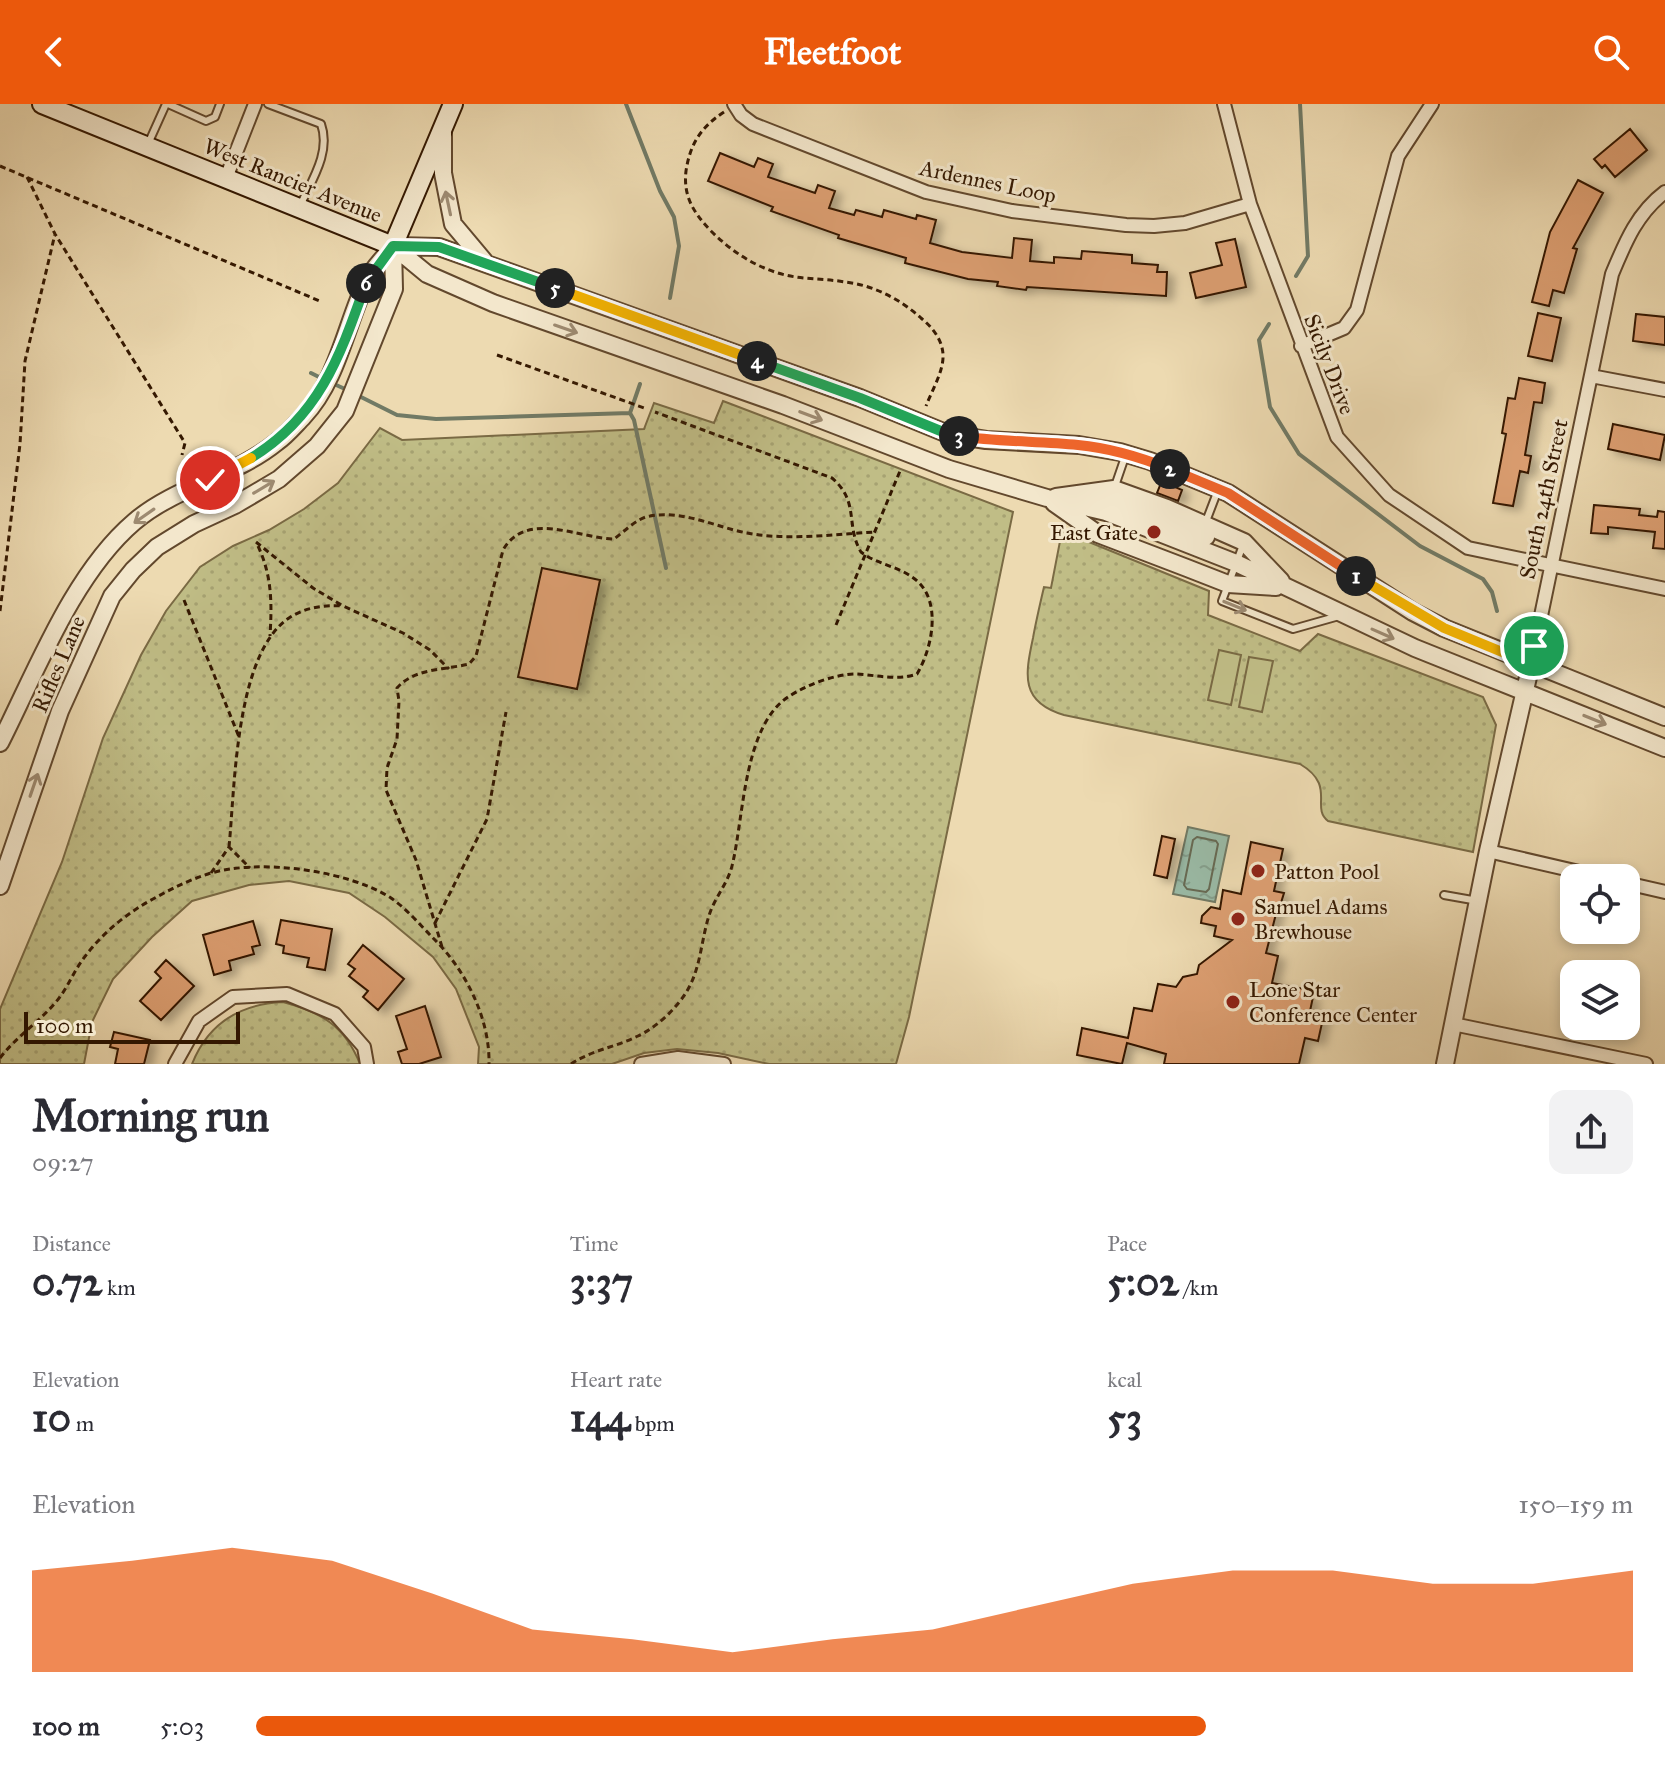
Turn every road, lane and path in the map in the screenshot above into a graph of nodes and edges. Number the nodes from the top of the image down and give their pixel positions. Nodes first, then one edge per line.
1 (42, 104) edge
2 (167, 104) edge
3 (220, 104) edge
4 (255, 104) edge
5 (268, 104) edge
6 (453, 104) edge
7 (1224, 104) edge
8 (1432, 104) edge
9 (734, 105) edge
10 (64, 109) edge
11 (443, 132) junction
12 (146, 147) junction
13 (0, 166) edge
14 (27, 177) junction
15 (226, 178) junction
16 (1665, 192) edge
17 (1250, 204) junction
18 (299, 208) junction
19 (55, 234) junction
20 (393, 246) junction
21 (485, 263) junction
22 (322, 302) dead end
23 (1301, 346) junction
24 (497, 355) dead end
25 (1591, 376) junction
26 (1665, 390) edge
27 (926, 406) dead end
28 (647, 409) dead end
29 (655, 412) dead end
30 (1126, 454) junction
31 (182, 455) dead end
32 (900, 471) dead end
33 (1218, 489) junction
34 (1047, 498) junction
35 (1106, 511) junction
36 (876, 532) junction
37 (854, 533) junction
38 (1196, 546) junction
39 (867, 557) junction
40 (1236, 562) junction
41 (1551, 566) junction
42 (1665, 589) edge
43 (184, 600) dead end
44 (343, 606) junction
45 (0, 611) edge
46 (1342, 615) junction
47 (836, 625) dead end
48 (270, 638) junction
49 (1531, 664) junction
50 (449, 669) junction
51 (1525, 692) junction
52 (506, 712) dead end
53 (1665, 717) edge
54 (239, 738) junction
55 (0, 743) edge
56 (1665, 748) edge
57 (229, 847) junction
58 (1488, 851) junction
59 (250, 868) junction
60 (1560, 868) edge
61 (211, 873) junction
62 (0, 886) edge
63 (1640, 886) edge
64 (1665, 892) edge
65 (1444, 895) dead end
66 (1478, 901) junction
67 (435, 923) junction
68 (442, 947) junction
69 (1453, 1024) junction
70 (0, 1058) edge
71 (175, 1064) edge
72 (367, 1064) edge
73 (489, 1064) edge
74 (571, 1064) edge
75 (641, 1064) edge
76 (724, 1064) edge
77 (1445, 1064) edge
78 (1646, 1064) edge

1 - 10 main road, West Rancier Avenue
2 - 3 lane
2 - 12 lane
4 - 15 street
5 - 18 lane
6 - 11 main road
7 - 17 street, Sicily Drive
8 - 23 street
9 - 17 street, Ardennes Loop
9 - 27 path
10 - 12 main road, West Rancier Avenue
11 - 20 main road
21 -> 11 street
12 - 15 main road, West Rancier Avenue
13 - 14 path
14 - 19 path
14 - 22 path
15 - 18 main road, West Rancier Avenue
16 - 25 street, South 24th Street
17 - 23 street, Sicily Drive
18 - 20 main road, West Rancier Avenue
19 - 31 path
19 - 45 path
20 - 21 street
20 -> 34 street
20 -> 55 street, Rifles Lane
62 -> 20 street, Rifles Lane
21 - 30 street
23 - 41 street, Sicily Drive
24 - 28 path
25 - 26 street
25 - 41 street, South 24th Street
29 - 37 path
30 - 33 street
30 - 35 lane
32 - 36 path
33 - 38 lane
33 - 49 street
34 - 35 street
34 - 35 street
35 - 38 street
35 - 38 street
35 - 38 street
36 - 37 path
36 - 39 path
37 - 39 path
37 - 50 path
38 - 40 street
38 - 40 street
39 - 47 path
39 - 74 path
40 - 46 street
40 -> 46 lane
41 - 42 street, Sicily Drive
41 - 49 street, South 24th Street
43 - 54 path
44 - 48 path
44 - 48 path
44 - 50 path
46 -> 51 street
48 - 54 path
49 - 51 street, South 24th Street
49 - 53 street
50 - 67 path
51 -> 56 street
51 - 58 street, South 24th Street
52 - 67 path
54 - 57 path
57 - 59 path
57 - 61 path
58 - 60 street
58 - 66 street, South 24th Street
59 - 61 path
59 - 68 path
61 - 70 path
63 - 64 street
65 - 66 lane
66 - 69 street, South 24th Street
67 - 68 path
68 - 73 path
69 - 77 street, South 24th Street
69 - 78 street
71 - 72 street
75 - 76 street

